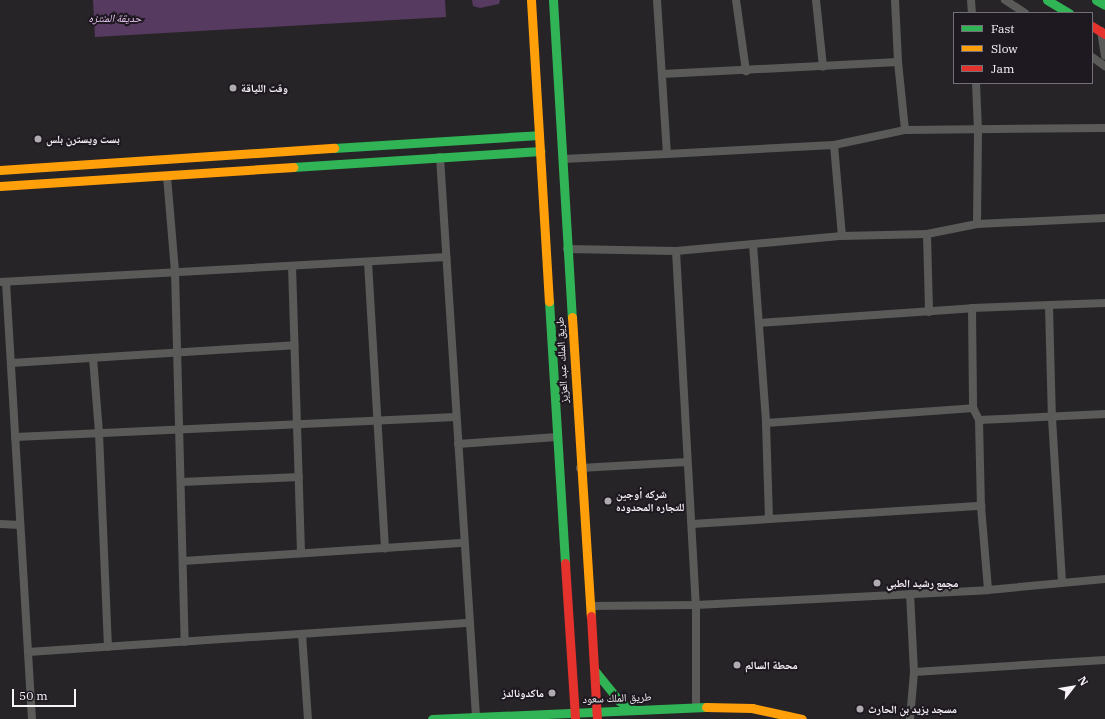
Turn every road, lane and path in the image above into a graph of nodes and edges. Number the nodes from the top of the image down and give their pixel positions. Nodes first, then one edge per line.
1 (531, 0) edge
2 (553, 0) edge
3 (657, 0) edge
4 (736, 0) edge
5 (816, 0) edge
6 (895, 0) edge
7 (971, 0) edge
8 (1005, 0) edge
9 (1047, 0) edge
10 (1096, 0) edge
11 (1105, 5) edge
12 (972, 12) edge
13 (1023, 12) edge
14 (1067, 12) edge
15 (1093, 27) edge
16 (1103, 33) edge
17 (1105, 56) edge
18 (1093, 59) edge
19 (898, 62) junction
20 (1105, 66) edge
21 (823, 67) junction
22 (746, 71) junction
23 (662, 74) junction
24 (976, 84) edge
25 (1105, 128) edge
26 (905, 130) junction
27 (978, 130) junction
28 (538, 135) junction
29 (834, 145) junction
30 (540, 151) junction
31 (667, 154) junction
32 (440, 157) junction
33 (563, 159) junction
34 (0, 170) edge
35 (167, 176) junction
36 (0, 186) edge
37 (1105, 218) edge
38 (976, 224) junction
39 (927, 234) junction
40 (842, 236) junction
41 (753, 244) junction
42 (568, 249) junction
43 (676, 250) junction
44 (446, 257) junction
45 (368, 262) junction
46 (292, 266) junction
47 (175, 272) junction
48 (3, 282) edge
49 (1105, 302) edge
50 (1050, 306) junction
51 (972, 308) junction
52 (929, 312) junction
53 (760, 323) junction
54 (294, 345) junction
55 (177, 353) junction
56 (93, 358) junction
57 (11, 363) junction
58 (973, 408) junction
59 (1105, 414) edge
60 (456, 417) junction
61 (1052, 418) junction
62 (979, 420) junction
63 (377, 422) junction
64 (766, 424) junction
65 (297, 426) junction
66 (180, 431) junction
67 (99, 433) junction
68 (15, 437) junction
69 (557, 437) junction
70 (458, 444) junction
71 (687, 462) junction
72 (580, 468) junction
73 (299, 477) junction
74 (181, 482) junction
75 (981, 506) junction
76 (769, 518) junction
77 (0, 524) edge
78 (692, 524) junction
79 (20, 525) junction
80 (464, 542) junction
81 (385, 548) junction
82 (301, 553) junction
83 (183, 561) junction
84 (1105, 578) edge
85 (1062, 582) junction
86 (988, 590) junction
87 (910, 594) junction
88 (696, 605) junction
89 (591, 606) junction
90 (470, 623) junction
91 (302, 634) junction
92 (185, 642) junction
93 (108, 647) junction
94 (28, 652) junction
95 (1105, 660) edge
96 (595, 671) junction
97 (914, 672) junction
98 (696, 707) junction
99 (634, 710) junction
100 (575, 715) edge
101 (597, 715) edge
102 (476, 717) junction
103 (32, 719) edge
104 (308, 719) edge
105 (432, 719) edge
106 (802, 719) edge
107 (910, 719) edge

1 - 28 main road, طريق الملك عبد العزيز
2 - 33 main road, طريق الملك عبد العزيز
3 - 23 street
4 - 22 street
5 - 21 street
6 - 19 street
7 - 12 street
8 - 13 street
9 - 14 main road
10 - 11 main road
15 - 16 main road
16 - 17 street
18 - 20 street
19 - 21 street
19 - 26 street
21 - 22 street
22 - 23 street
23 - 31 street
24 - 27 street
25 - 27 street
26 - 27 street
26 - 29 street
27 - 38 street
28 - 30 main road, طريق الملك عبد العزيز
28 - 34 main road
29 - 31 street
29 - 40 street
30 - 32 main road
30 - 69 main road, طريق الملك عبد العزيز
31 - 33 street
32 - 35 main road
32 - 44 street
33 - 42 main road, طريق الملك عبد العزيز
35 - 36 main road
35 - 47 street
37 - 38 street
38 - 39 street
39 - 40 street
39 - 52 street
40 - 41 street
41 - 43 street
41 - 53 street
42 - 43 street
42 - 72 main road, طريق الملك عبد العزيز
43 - 71 street
44 - 45 street
44 - 60 street
45 - 46 street
45 - 63 street
46 - 47 street
46 - 54 street
47 - 48 street
47 - 55 street
48 - 57 street
49 - 50 street
50 - 51 street
50 - 61 street
51 - 52 street
51 - 58 street
52 - 53 street
53 - 64 street
54 - 55 street
54 - 65 street
55 - 56 street
55 - 66 street
56 - 57 street
56 - 67 street
57 - 68 street
58 - 62 street
58 - 64 street
59 - 61 street
60 - 63 street
60 - 70 street
61 - 62 street
61 - 85 street
62 - 75 street
63 - 65 street
63 - 81 street
64 - 76 street
65 - 66 street
65 - 73 street
66 - 67 street
66 - 74 street
67 - 68 street
67 - 93 street
68 - 79 street
69 - 70 street
69 - 100 main road, طريق الملك عبد العزيز
70 - 80 street
71 - 72 street
71 - 78 street
72 - 89 main road, طريق الملك عبد العزيز
73 - 74 street
73 - 82 street
74 - 83 street
75 - 76 street
75 - 86 street
76 - 78 street
77 - 79 street
78 - 88 street
79 - 94 street
80 - 81 street
80 - 90 street
81 - 82 street
82 - 83 street
83 - 92 street
84 - 85 street
85 - 86 street
86 - 87 street
87 - 88 street
87 - 97 street
88 - 89 street
88 - 98 street
89 - 96 main road, طريق الملك عبد العزيز
90 - 91 street
90 - 102 street
91 - 92 street
91 - 104 street
92 - 93 street
93 - 94 street
94 - 103 street
95 - 97 street
96 - 99 main road
96 - 101 main road, طريق الملك عبد العزيز
97 - 107 street
98 - 99 main road, طريق الملك سعود
98 - 106 main road, طريق الملك سعود
99 - 101 main road, طريق الملك سعود
100 - 101 main road, طريق الملك سعود
100 - 102 main road, طريق الملك سعود
102 - 105 main road, طريق الملك سعود

